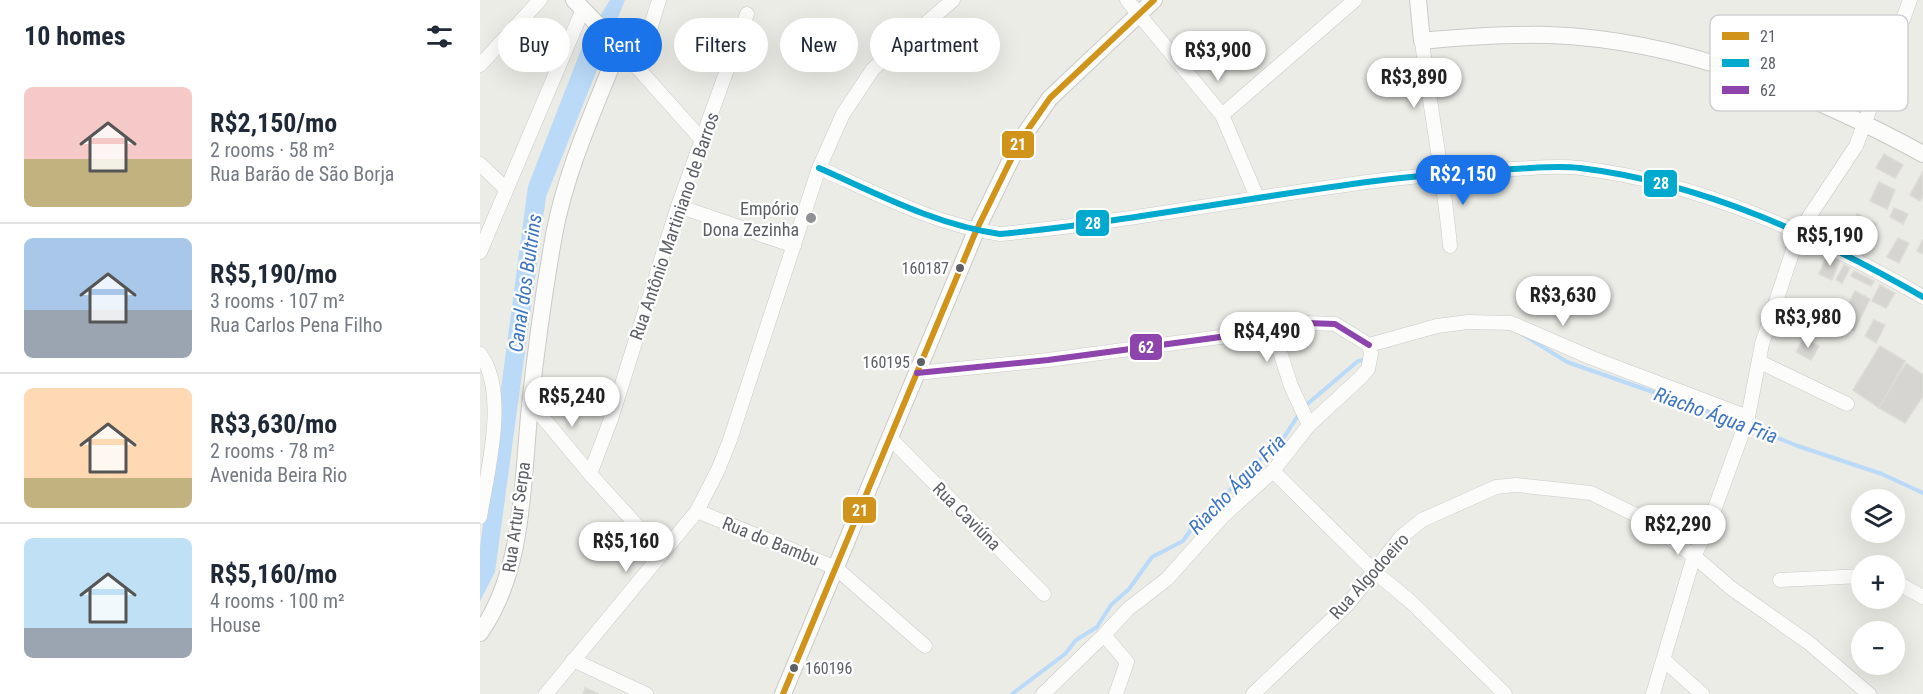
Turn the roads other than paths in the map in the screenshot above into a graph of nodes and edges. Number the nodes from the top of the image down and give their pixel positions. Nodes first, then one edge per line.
1 (540, 0) edge
2 (659, 0) edge
3 (952, 0) edge
4 (1127, 0) edge
5 (1154, 0) edge
6 (1355, 0) edge
7 (1418, 0) edge
8 (1910, 0) edge
9 (1915, 0) edge
10 (1923, 4) edge
11 (583, 8) edge
12 (1139, 13) junction
13 (747, 14) dead end
14 (1904, 15) edge
15 (653, 18) edge
16 (1422, 41) junction
17 (1710, 62) edge
18 (480, 65) edge
19 (607, 72) edge
20 (642, 72) edge
21 (1839, 111) edge
22 (1869, 111) edge
23 (1222, 115) junction
24 (1865, 122) junction
25 (702, 140) junction
26 (1923, 154) edge
27 (480, 164) edge
28 (819, 168) junction
29 (1441, 172) junction
30 (506, 189) junction
31 (1257, 196) junction
32 (678, 206) junction
33 (976, 231) junction
34 (1799, 232) junction
35 (794, 246) junction
36 (1450, 246) dead end
37 (480, 252) edge
38 (1923, 297) edge
39 (1273, 330) junction
40 (1370, 349) junction
41 (483, 359) edge
42 (1760, 362) junction
43 (917, 374) junction
44 (530, 402) junction
45 (1847, 404) dead end
46 (1748, 418) junction
47 (1308, 422) junction
48 (890, 438) junction
49 (1273, 471) junction
50 (590, 474) junction
51 (697, 511) junction
52 (480, 517) edge
53 (662, 553) junction
54 (1694, 556) junction
55 (836, 567) junction
56 (1375, 572) junction
57 (1851, 577) edge
58 (1780, 580) dead end
59 (1905, 587) edge
60 (1044, 594) dead end
61 (1923, 597) edge
62 (480, 633) edge
63 (1104, 635) junction
64 (925, 646) dead end
65 (573, 660) junction
66 (1665, 661) junction
67 (644, 693) edge
68 (546, 694) edge
69 (783, 694) edge
70 (1043, 694) edge
71 (1116, 694) edge
72 (1253, 694) edge
73 (1505, 694) edge
74 (1653, 694) edge
75 (1702, 694) edge
76 (1869, 694) edge

1 - 18 street
2 - 15 street
3 - 28 street
4 - 12 street
5 - 12 street
6 - 23 street
7 - 16 street
8 - 14 street
9 - 10 street
11 - 30 street
12 - 23 street
12 - 33 street
13 - 25 street, Rua Antônio Martiniano de Barros
16 - 17 street
16 - 29 street
19 - 44 street, Rua Artur Serpa
20 - 25 street
21 - 24 street
22 - 24 street
23 - 31 street
24 - 26 street
24 - 34 street
25 - 32 street, Rua Antônio Martiniano de Barros
27 - 30 street
28 - 33 street
28 - 35 street
29 - 31 street
29 - 34 street
29 - 36 street
30 - 37 street
31 - 33 street
32 - 35 street
32 - 50 street, Rua Antônio Martiniano de Barros
33 - 43 street
34 - 38 street
34 - 42 street
35 - 51 street
39 - 40 street
39 - 43 street
39 - 47 street
40 - 46 street
40 - 47 street
41 - 52 street
42 - 45 street
42 - 46 street
43 - 48 street
44 - 50 street
44 - 62 street, Rua Artur Serpa
46 - 54 street
47 - 49 street
48 - 55 street
48 - 60 street, Rua Caviúna
49 - 56 street
49 - 63 street
50 - 53 street
51 - 53 street
51 - 55 street, Rua do Bambu
53 - 65 street
54 - 56 street, Rua Algodoeiro
54 - 66 street
54 - 76 street, Rua Algodoeiro
55 - 64 street, Rua do Bambu
55 - 69 street
56 - 72 street, Rua Algodoeiro
56 - 73 street
57 - 58 street
59 - 61 street
63 - 70 street
63 - 71 street
65 - 67 street
65 - 68 street
66 - 74 street
66 - 75 street

